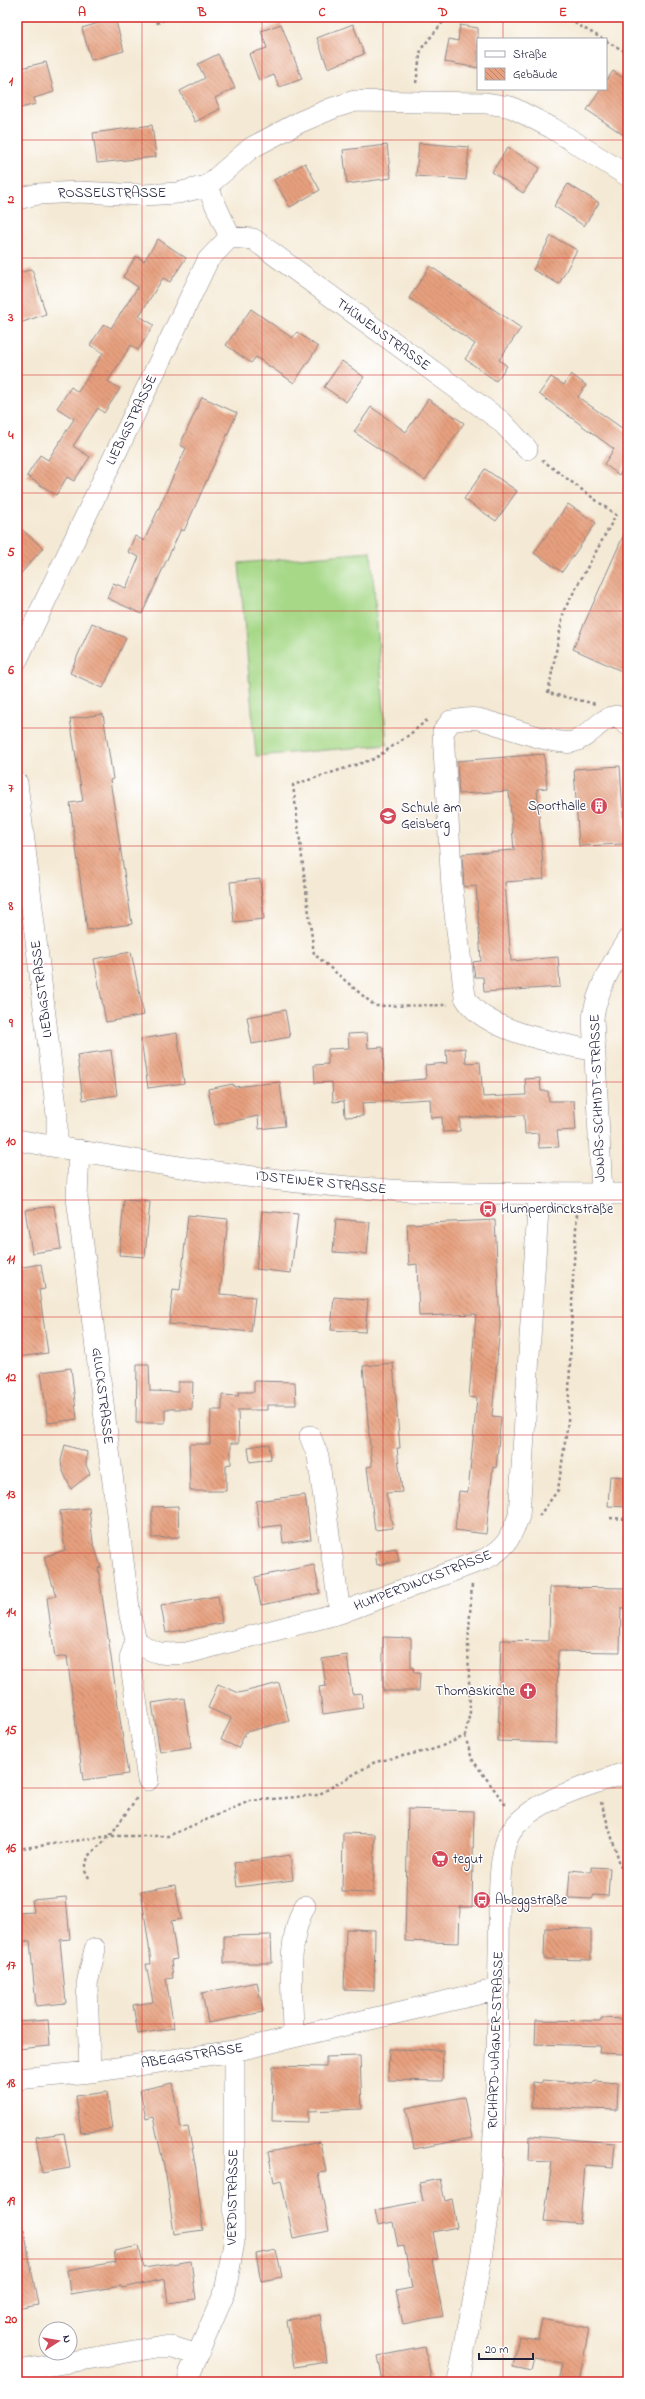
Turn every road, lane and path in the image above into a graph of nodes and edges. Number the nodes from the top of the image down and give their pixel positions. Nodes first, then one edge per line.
1 (153, 17) edge
2 (168, 17) edge
3 (447, 17) edge
4 (564, 17) edge
5 (601, 38) edge
6 (607, 42) edge
7 (628, 53) edge
8 (413, 101) junction
9 (628, 176) edge
10 (207, 186) junction
11 (17, 199) edge
12 (230, 237) junction
13 (527, 449) joint
14 (17, 660) edge
15 (606, 718) junction
16 (450, 721) junction
17 (628, 724) edge
18 (17, 783) edge
19 (26, 925) edge
20 (628, 940) edge
21 (469, 1005) junction
22 (595, 1051) junction
23 (17, 1140) edge
24 (57, 1147) junction
25 (79, 1150) junction
26 (539, 1193) junction
27 (578, 1194) junction
28 (602, 1194) junction
29 (628, 1194) edge
30 (310, 1436) dead end
31 (610, 1518) dead end
32 (628, 1519) edge
33 (514, 1526) junction
34 (474, 1564) junction
35 (340, 1612) junction
36 (136, 1640) junction
37 (465, 1736) junction
38 (628, 1772) edge
39 (148, 1780) joint
40 (595, 1784) junction
41 (518, 1821) junction
42 (110, 1836) junction
43 (17, 1849) edge
44 (89, 1878) dead end
45 (628, 1890) edge
46 (305, 1906) dead end
47 (95, 1949) dead end
48 (499, 1989) junction
49 (293, 2037) junction
50 (234, 2051) junction
51 (90, 2072) junction
52 (17, 2079) edge
53 (198, 2355) junction
54 (17, 2371) edge
55 (188, 2382) edge
56 (458, 2382) edge

1 - 2 path
3 - 8 path
4 - 5 path
6 - 7 path
8 - 9 street
8 - 10 street
10 - 11 street, ROSSELSTRASSE
10 - 12 street
12 - 13 street, THÜNENSTRASSE
12 - 14 street, LIEBIGSTRASSE
13 - 15 path
15 - 16 street
15 - 17 street
16 - 21 street
16 - 21 path
18 - 19 street, LIEBIGSTRASSE
19 - 24 street, LIEBIGSTRASSE
20 - 22 street, JONAS-SCHMIDT-STRASSE
21 - 22 street
22 - 28 street, JONAS-SCHMIDT-STRASSE
23 - 24 street, IDSTEINER STRASSE
24 - 25 street, IDSTEINER STRASSE
25 - 26 street, IDSTEINER STRASSE
25 - 36 street, GLUCKSTRASSE
26 - 27 street, IDSTEINER STRASSE
26 - 33 street, HUMPERDINCKSTRASSE
27 - 28 street, IDSTEINER STRASSE
27 - 33 path
28 - 29 street, IDSTEINER STRASSE
30 - 35 street
31 - 32 path
33 - 34 street, HUMPERDINCKSTRASSE
34 - 35 street, HUMPERDINCKSTRASSE
34 - 37 path
35 - 36 street, HUMPERDINCKSTRASSE
36 - 39 street
37 - 41 path
37 - 42 path
38 - 40 street, RICHARD-WAGNER-STRASSE
39 - 42 path
40 - 41 street, RICHARD-WAGNER-STRASSE
40 - 45 path
41 - 48 street, RICHARD-WAGNER-STRASSE
42 - 43 path
42 - 44 path
46 - 49 street
47 - 51 street
48 - 49 street, ABEGGSTRASSE
48 - 56 street, RICHARD-WAGNER-STRASSE
49 - 50 street, ABEGGSTRASSE
50 - 51 street, ABEGGSTRASSE
50 - 53 street, VERDISTRASSE
51 - 52 street, ABEGGSTRASSE
53 - 54 street
53 - 55 street, VERDISTRASSE

